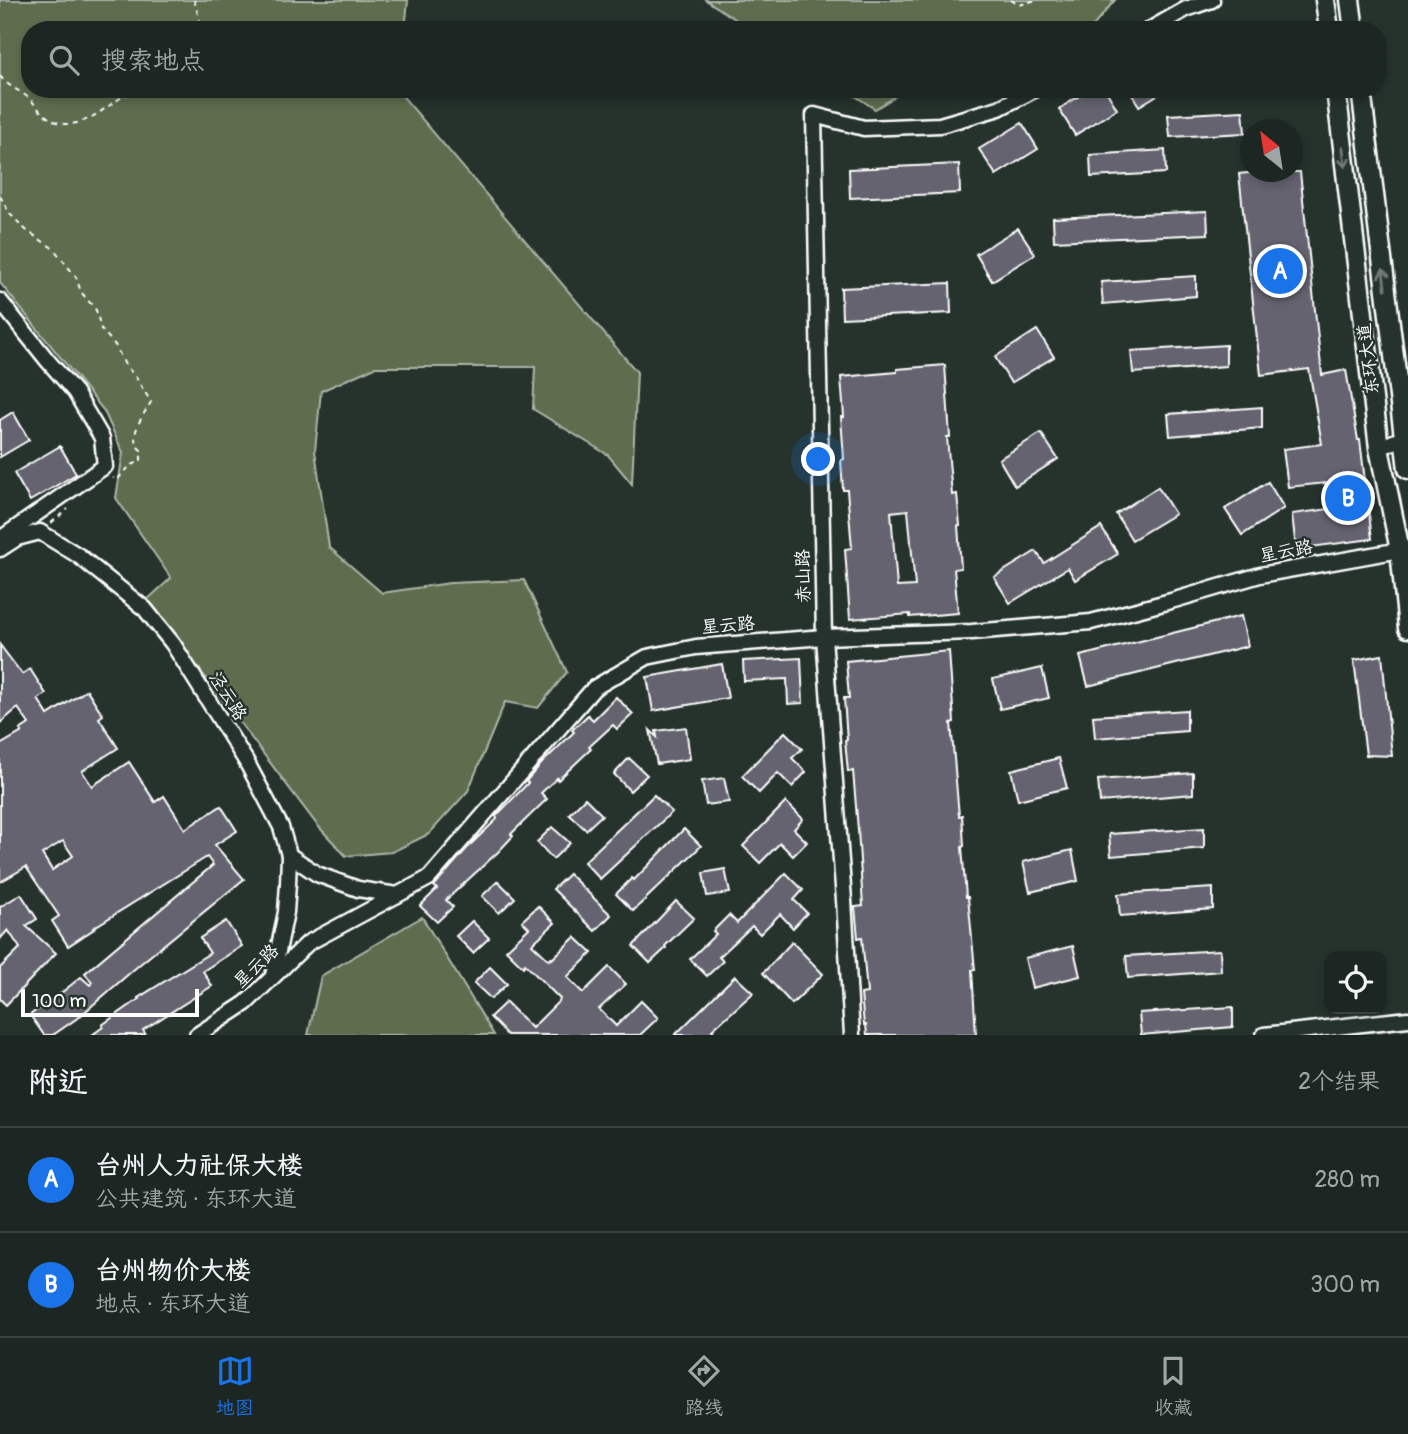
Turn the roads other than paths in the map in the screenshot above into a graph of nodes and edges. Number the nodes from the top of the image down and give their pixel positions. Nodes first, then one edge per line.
1 (1212, 0) edge
2 (1325, 0) edge
3 (1350, 0) edge
4 (1165, 21) edge
5 (1328, 21) edge
6 (1353, 21) edge
7 (1018, 98) edge
8 (1337, 98) edge
9 (1362, 98) edge
10 (0, 301) edge
11 (1406, 437) edge
12 (1379, 448) junction
13 (1408, 468) edge
14 (0, 540) edge
15 (0, 549) edge
16 (1400, 550) junction
17 (1408, 628) edge
18 (824, 637) junction
19 (289, 855) junction
20 (397, 895) junction
21 (272, 977) junction
22 (1408, 1019) edge
23 (197, 1035) edge
24 (852, 1035) edge
25 (1264, 1035) edge

1 - 4 street
2 - 5 main road
3 - 6 main road
7 - 18 street, 赤山路
8 -> 12 main road, 东环大道
11 -> 9 main road, 东环大道
10 - 14 street
11 - 12 street
11 - 13 main road, 东环大道
12 - 16 main road, 东环大道
15 - 19 street, 泾云路
16 - 17 main road, 东环大道
16 - 18 street, 星云路
18 - 20 street, 星云路
18 - 24 street, 赤山路
19 - 20 street
19 - 21 street, 泾云路
20 - 21 street, 星云路
21 - 23 street, 星云路
22 - 25 street

